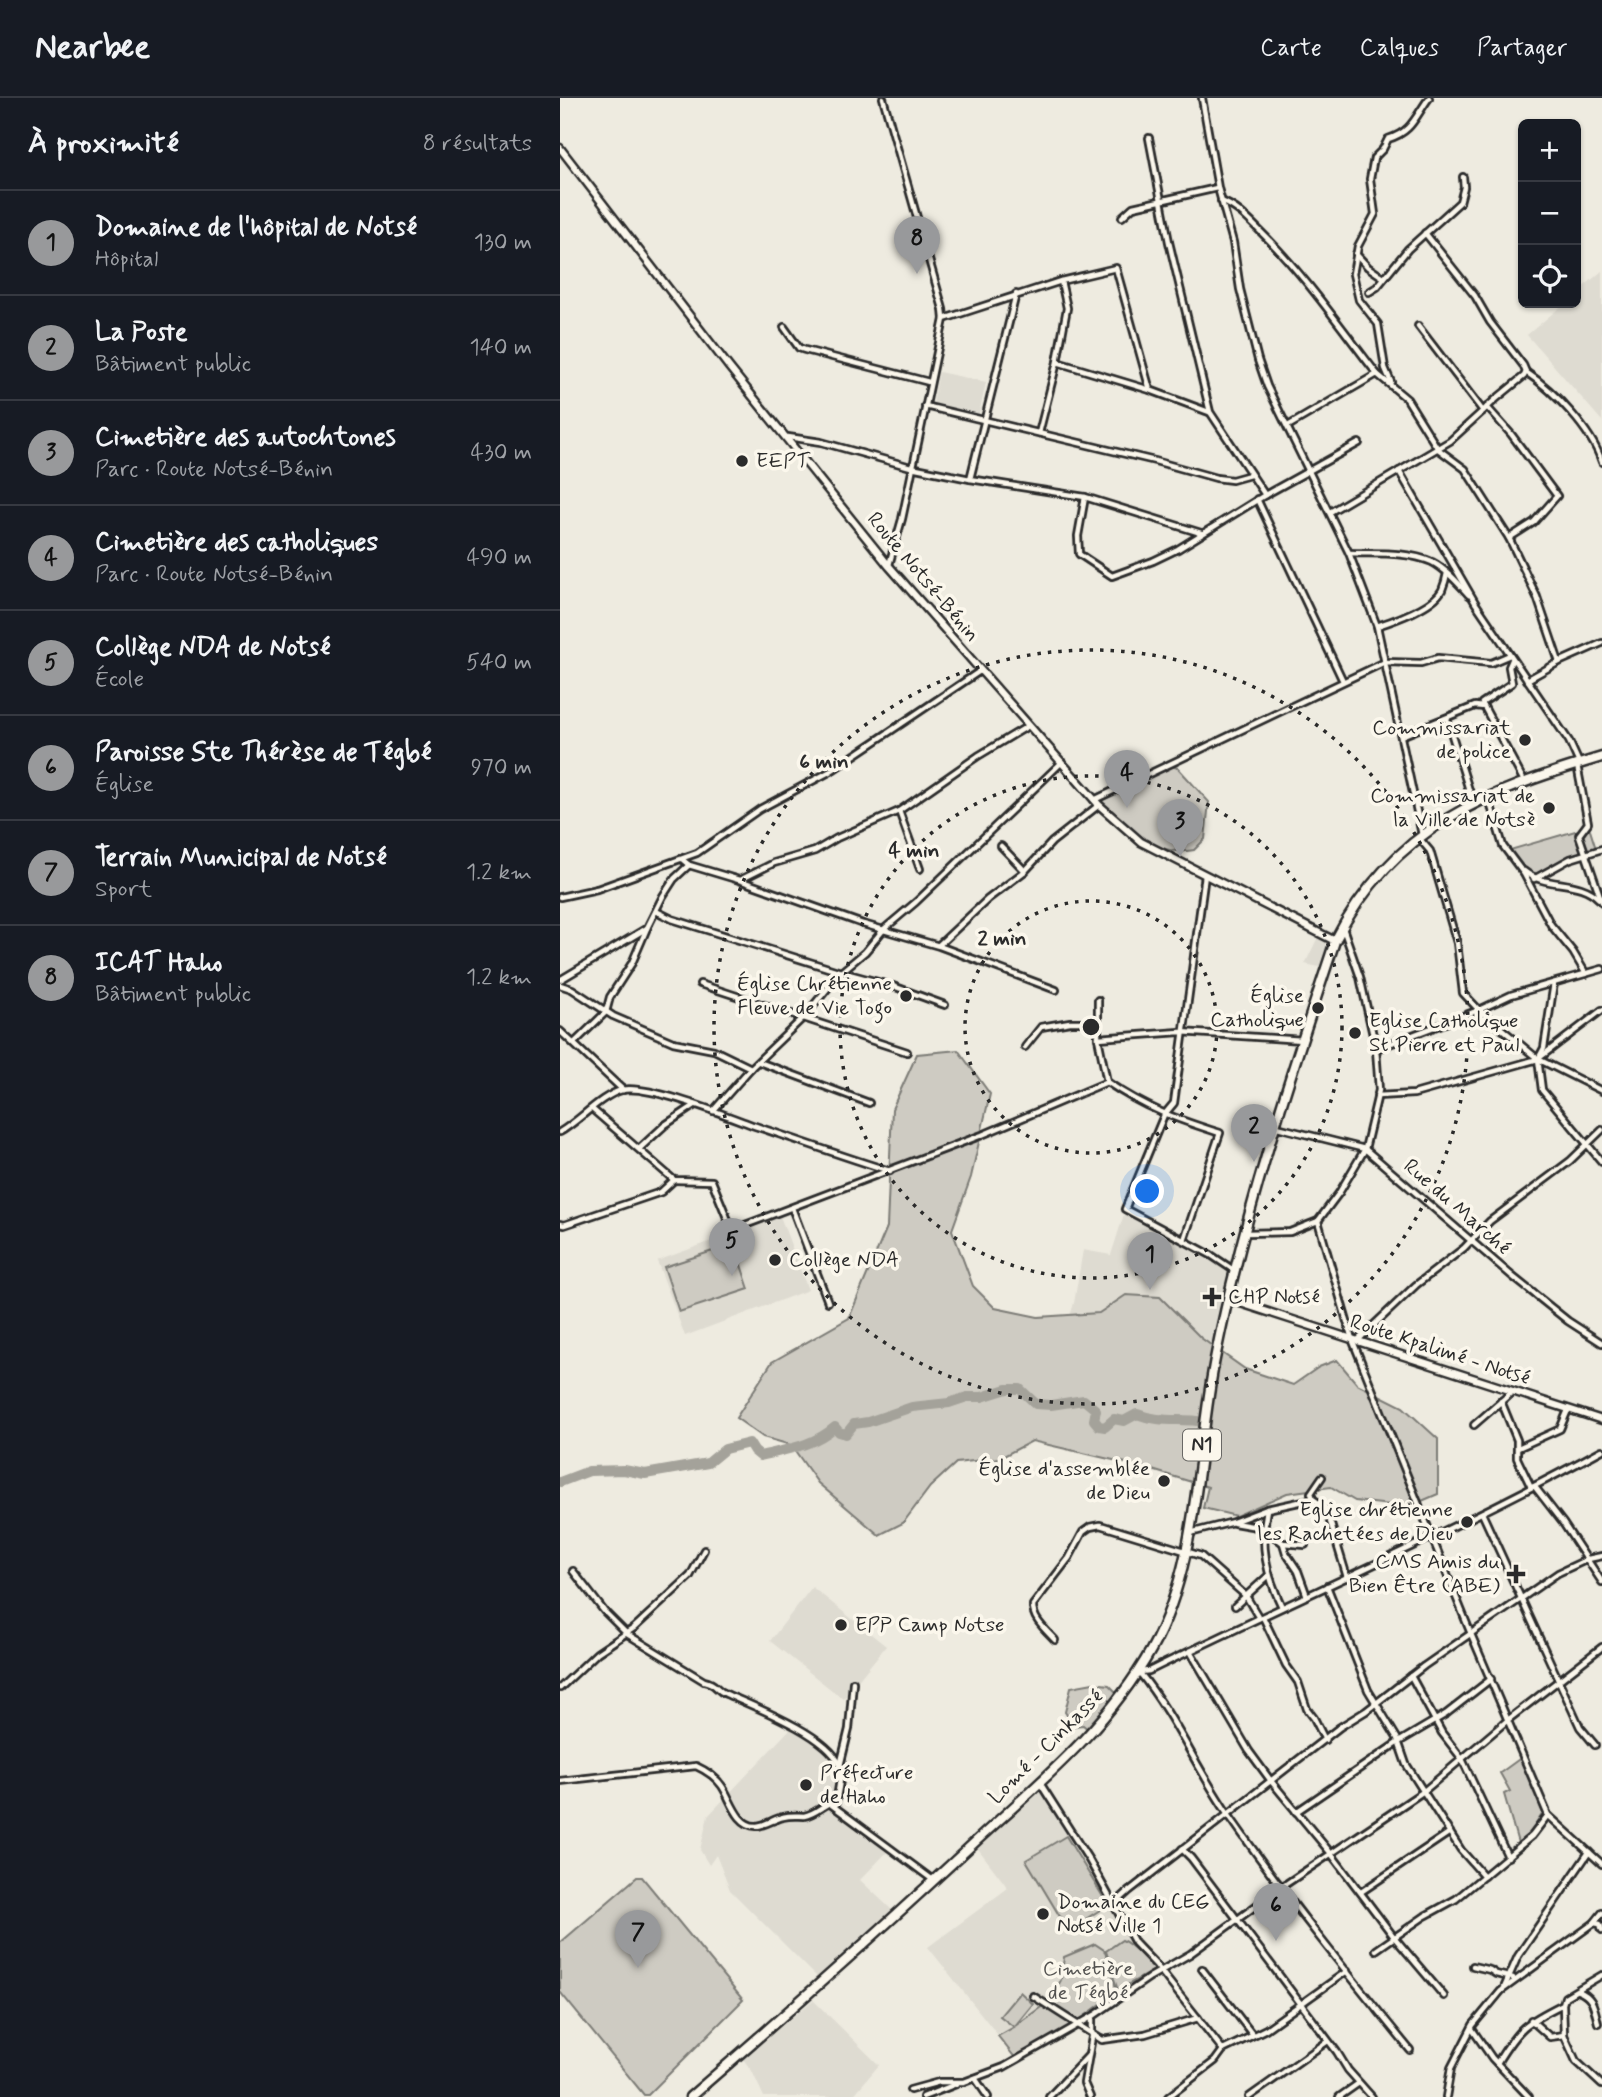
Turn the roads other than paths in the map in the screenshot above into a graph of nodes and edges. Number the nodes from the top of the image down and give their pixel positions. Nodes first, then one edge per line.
1 (883, 98) edge
2 (1202, 98) edge
3 (1429, 98) edge
4 (1149, 138) dead end
5 (560, 148) edge
6 (1463, 177) dead end
7 (1218, 188) junction
8 (1221, 200) junction
9 (1162, 202) junction
10 (1122, 217) dead end
11 (1425, 233) junction
12 (1356, 254) junction
13 (1384, 278) junction
14 (1061, 281) junction
15 (1369, 292) dead end
16 (1016, 295) junction
17 (944, 319) junction
18 (1418, 326) dead end
19 (784, 327) dead end
20 (1057, 362) junction
21 (1526, 372) junction
22 (1377, 374) junction
23 (929, 382) junction
24 (1395, 387) junction
25 (1150, 390) junction
26 (925, 406) junction
27 (1485, 409) junction
28 (1210, 412) junction
29 (983, 420) junction
30 (1288, 426) junction
31 (1039, 433) junction
32 (788, 438) junction
33 (1359, 443) dead end
34 (1438, 449) junction
35 (1602, 462) edge
36 (911, 467) junction
37 (1399, 471) junction
38 (1310, 472) junction
39 (1250, 475) junction
40 (970, 479) junction
41 (1265, 495) junction
42 (1085, 497) junction
43 (1257, 499) junction
44 (1330, 512) junction
45 (1201, 533) junction
46 (1509, 538) junction
47 (1349, 553) junction
48 (889, 566) junction
49 (1447, 573) junction
50 (1476, 604) junction
51 (1377, 626) junction
52 (1602, 643) edge
53 (1511, 657) junction
54 (1385, 662) junction
55 (1559, 662) junction
56 (980, 671) junction
57 (1527, 680) junction
58 (1343, 681) junction
59 (1484, 707) junction
60 (1447, 719) junction
61 (1028, 726) junction
62 (1401, 736) junction
63 (1602, 757) edge
64 (1060, 763) junction
65 (1578, 764) junction
66 (1525, 782) junction
67 (1488, 796) junction
68 (1096, 802) junction
69 (1473, 803) junction
70 (899, 811) junction
71 (1420, 836) junction
72 (1001, 846) dead end
73 (1602, 849) edge
74 (1586, 854) junction
75 (683, 860) junction
76 (689, 865) junction
77 (920, 869) dead end
78 (1521, 869) junction
79 (1025, 871) junction
80 (1205, 876) junction
81 (1534, 879) junction
82 (739, 880) junction
83 (1601, 894) edge
84 (560, 897) edge
85 (1602, 902) edge
86 (656, 911) junction
87 (1343, 927) junction
88 (647, 929) junction
89 (884, 929) junction
90 (1335, 941) junction
91 (939, 946) junction
92 (1602, 970) edge
93 (841, 972) junction
94 (1586, 974) junction
95 (560, 979) edge
96 (1554, 983) junction
97 (699, 984) dead end
98 (560, 985) edge
99 (1056, 990) dead end
100 (1098, 1000) dead end
101 (945, 1006) dead end
102 (1479, 1010) junction
103 (1602, 1010) edge
104 (606, 1012) junction
105 (804, 1017) junction
106 (1098, 1022) junction
107 (560, 1031) edge
108 (1184, 1032) junction
109 (1098, 1038) junction
110 (1304, 1040) junction
111 (574, 1043) junction
112 (1025, 1047) dead end
113 (1376, 1049) junction
114 (907, 1052) dead end
115 (1538, 1059) junction
116 (759, 1062) junction
117 (751, 1068) junction
118 (1107, 1082) junction
119 (623, 1090) junction
120 (1602, 1091) edge
121 (1377, 1096) junction
122 (869, 1103) dead end
123 (696, 1105) junction
124 (592, 1109) junction
125 (713, 1111) junction
126 (1164, 1115) junction
127 (1277, 1127) junction
128 (1602, 1130) edge
129 (560, 1132) edge
130 (1587, 1143) junction
131 (639, 1149) junction
132 (1365, 1149) junction
133 (1602, 1162) edge
134 (891, 1171) junction
135 (674, 1180) junction
136 (792, 1208) junction
137 (1318, 1221) junction
138 (560, 1224) edge
139 (1246, 1233) junction
140 (1184, 1240) junction
141 (1472, 1241) junction
142 (1235, 1271) junction
143 (1228, 1299) junction
144 (828, 1302) dead end
145 (1355, 1340) junction
146 (1602, 1343) edge
147 (1512, 1392) junction
148 (1501, 1401) junction
149 (1568, 1409) junction
150 (1602, 1420) edge
151 (1474, 1426) dead end
152 (1518, 1448) junction
153 (1602, 1450) edge
154 (1322, 1477) dead end
155 (1533, 1487) junction
156 (1313, 1499) junction
157 (1267, 1508) junction
158 (1482, 1513) junction
159 (1233, 1522) junction
160 (1263, 1528) junction
161 (1189, 1533) junction
162 (1432, 1538) junction
163 (1283, 1543) junction
164 (1305, 1545) dead end
165 (704, 1550) dead end
166 (1186, 1552) junction
167 (1602, 1556) edge
168 (1588, 1559) junction
169 (573, 1571) dead end
170 (1269, 1575) junction
171 (1347, 1577) junction
172 (1602, 1582) edge
173 (1327, 1586) junction
174 (1247, 1596) junction
175 (1307, 1596) junction
176 (1521, 1600) junction
177 (1235, 1606) dead end
178 (1282, 1607) junction
179 (1261, 1617) junction
180 (627, 1633) junction
181 (1471, 1634) junction
182 (1055, 1640) dead end
183 (1602, 1647) edge
184 (1189, 1651) junction
185 (1139, 1672) junction
186 (1411, 1676) junction
187 (1491, 1679) junction
188 (1559, 1681) junction
189 (853, 1682) dead end
190 (560, 1688) edge
191 (1376, 1703) junction
192 (1509, 1719) junction
193 (1436, 1721) junction
194 (1325, 1740) junction
195 (1397, 1743) junction
196 (1595, 1745) dead end
197 (1462, 1759) junction
198 (840, 1767) junction
199 (560, 1781) edge
200 (1271, 1781) junction
201 (1040, 1783) junction
202 (1424, 1791) junction
203 (835, 1808) junction
204 (1296, 1812) junction
205 (1228, 1815) junction
206 (1548, 1815) junction
207 (1450, 1832) junction
208 (1182, 1849) junction
209 (1588, 1853) junction
210 (1331, 1854) junction
211 (1508, 1857) junction
212 (1602, 1864) edge
213 (1483, 1876) junction
214 (934, 1881) junction
215 (1283, 1886) junction
216 (1360, 1892) junction
217 (1116, 1907) junction
218 (1602, 1913) edge
219 (1237, 1919) junction
220 (1594, 1923) junction
221 (1602, 1930) edge
222 (1394, 1937) junction
223 (1376, 1950) dead end
224 (1473, 1966) dead end
225 (1202, 1969) dead end
226 (1161, 1970) junction
227 (1347, 1971) junction
228 (1602, 1975) edge
229 (1510, 1978) junction
230 (1517, 1980) junction
231 (1504, 1989) junction
232 (1577, 1991) junction
233 (1033, 1996) dead end
234 (1444, 1996) dead end
235 (1301, 2004) junction
236 (1563, 2004) junction
237 (1091, 2017) junction
238 (1198, 2018) junction
239 (1531, 2020) junction
240 (1598, 2023) dead end
241 (1079, 2025) junction
242 (1472, 2029) junction
243 (1091, 2032) junction
244 (1252, 2034) junction
245 (1563, 2035) junction
246 (1328, 2041) junction
247 (1223, 2050) junction
248 (1410, 2050) dead end
249 (1088, 2055) junction
250 (1497, 2063) junction
251 (975, 2078) junction
252 (964, 2082) junction
253 (1359, 2083) junction
254 (927, 2085) junction
255 (1602, 2085) edge
256 (910, 2090) dead end
257 (932, 2095) edge
258 (690, 2097) edge
259 (923, 2097) edge
260 (988, 2097) edge
261 (1048, 2097) edge
262 (1090, 2097) edge
263 (1168, 2097) edge
264 (1249, 2097) edge
265 (1339, 2097) edge
266 (1372, 2097) edge
267 (1446, 2097) edge
268 (1530, 2097) edge

1 - 17 street
2 - 7 street
3 - 12 street
4 - 9 street
5 - 32 main road, Route Notsé-Bénin
6 - 11 street
7 - 8 street
7 - 9 street
8 - 22 street
8 - 30 street
9 - 10 street
9 - 28 street
11 - 13 street
11 - 21 street
12 - 13 street
12 - 24 street
13 - 15 street
14 - 16 street
14 - 20 street
14 - 25 street
16 - 17 street
16 - 29 street
17 - 23 street
18 - 27 street
19 - 23 street
20 - 25 street
20 - 31 street
21 - 27 street
21 - 35 street
22 - 24 street
22 - 30 street
23 - 26 street
24 - 34 street
25 - 28 street
26 - 29 street
26 - 36 street
27 - 34 street
27 - 46 street
28 - 39 street
29 - 31 street
29 - 40 street
30 - 38 street
31 - 39 street
32 - 36 street
32 - 48 main road, Route Notsé-Bénin
33 - 38 street
34 - 37 street
34 - 46 street
36 - 40 street
36 - 48 street
37 - 44 street
37 - 50 street
38 - 41 street
38 - 44 street
39 - 41 street
40 - 42 street
41 - 43 street
42 - 45 street
42 - 45 street
43 - 45 street
43 - 58 street
44 - 47 street
46 - 55 street
47 - 49 street
47 - 51 street
48 - 56 main road, Route Notsé-Bénin
49 - 50 street
49 - 51 street
50 - 53 street
51 - 54 street
52 - 55 street
53 - 54 street
53 - 57 street
53 - 59 street
54 - 58 street
54 - 62 street
55 - 57 street
56 - 61 main road, Route Notsé-Bénin
56 - 75 street
57 - 65 street
58 - 68 street
59 - 60 street
59 - 66 street
60 - 62 street
60 - 69 street
61 - 64 main road, Route Notsé-Bénin
61 - 70 street
62 - 71 street
63 - 65 highway, Lomé - Cinkassé / N1
64 - 68 main road, Route Notsé-Bénin
64 - 89 street
65 - 66 highway, Lomé - Cinkassé / N1
65 - 74 street
66 - 67 highway, Lomé - Cinkassé / N1
67 - 69 highway, Lomé - Cinkassé / N1
67 - 78 street
68 - 79 street
68 - 80 main road, Route Notsé-Bénin
69 - 71 highway, Lomé - Cinkassé / N1
70 - 77 street
70 - 82 street
71 - 87 highway, Lomé - Cinkassé / N1
71 - 102 street
72 - 79 street
73 - 74 street
74 - 81 street
74 - 83 street
75 - 76 street
75 - 84 street
76 - 82 street
76 - 86 street
78 - 81 street
78 - 94 street
79 - 91 street
80 - 90 main road, Route Notsé-Bénin
80 - 108 street
81 - 85 street
82 - 89 street
83 - 85 street
86 - 88 street
86 - 93 street
87 - 90 highway, Lomé - Cinkassé / N1
87 - 113 street
88 - 95 street
88 - 104 street
89 - 91 street
89 - 93 street
90 - 110 highway, Lomé - Cinkassé / N1
91 - 99 street
92 - 94 street
93 - 101 street
93 - 105 street
94 - 96 street
96 - 102 street
96 - 115 street
97 - 105 street
98 - 104 street
100 - 106 street
102 - 113 street
102 - 115 street
103 - 115 street
104 - 111 street
104 - 117 street
105 - 114 street
105 - 116 street
106 - 109 street
106 - 112 street
107 - 111 street
108 - 109 street
108 - 110 street
108 - 126 street
109 - 118 street
110 - 127 highway, Lomé - Cinkassé / N1
111 - 119 street
113 - 121 street
115 - 120 street
115 - 121 street
115 - 130 street
116 - 117 street
116 - 122 street
117 - 125 street
118 - 126 street
118 - 134 street
119 - 123 street
119 - 124 street
121 - 132 street
123 - 125 street
123 - 131 street
124 - 129 street
124 - 131 street
125 - 134 street
126 - 140 street
126 - 140 street
127 - 132 street, Rue du Marché
127 - 139 highway, Lomé - Cinkassé / N1
128 - 130 street
130 - 133 street
130 - 141 street
131 - 135 street
132 - 137 street
132 - 141 street, Rue du Marché
134 - 136 street
135 - 136 street
135 - 138 street
136 - 144 street
137 - 139 street
137 - 145 street
139 - 142 highway, Lomé - Cinkassé / N1
140 - 142 street
141 - 145 street
141 - 146 street, Rue du Marché
142 - 143 highway, Lomé - Cinkassé / N1
143 - 145 main road, Route Kpalimé - Notsé
143 - 161 highway, Lomé - Cinkassé / N1
145 - 147 main road, Route Kpalimé - Notsé
145 - 162 street
147 - 148 street
147 - 149 main road, Route Kpalimé - Notsé
148 - 151 street
148 - 152 street
149 - 150 main road, Route Kpalimé - Notsé
149 - 152 street
152 - 155 street
153 - 155 street
154 - 156 street
155 - 158 street
155 - 168 street
156 - 157 street
156 - 171 street
157 - 159 street
157 - 160 street
158 - 162 street
158 - 176 street
159 - 160 street
159 - 161 street
160 - 163 street
160 - 170 street
161 - 166 highway, Lomé - Cinkassé / N1
162 - 171 street
162 - 181 street
163 - 164 street
163 - 175 street
165 - 180 street
166 - 174 street
166 - 182 street
166 - 185 highway, Lomé - Cinkassé / N1
167 - 168 street
168 - 172 street
168 - 176 street
169 - 180 street
170 - 174 street
170 - 178 street
171 - 173 street
173 - 175 street
173 - 191 street
174 - 177 street
174 - 179 street
175 - 178 street
176 - 181 street
176 - 188 street
178 - 179 street
179 - 184 street
179 - 194 street
180 - 190 street
180 - 198 street
181 - 186 street
181 - 187 street
183 - 188 street
184 - 185 street
184 - 200 street
185 - 201 highway, Lomé - Cinkassé / N1
185 - 205 street
186 - 191 street
186 - 193 street
187 - 192 street
187 - 193 street
188 - 192 street
188 - 196 street
189 - 198 street
191 - 194 street
191 - 195 street
192 - 197 street
192 - 206 street
193 - 195 street
193 - 197 street
194 - 200 street
195 - 202 street
195 - 204 street
197 - 202 street
197 - 211 street
198 - 203 street
199 - 203 street
200 - 204 street
200 - 205 street
201 - 214 highway, Lomé - Cinkassé / N1
201 - 217 street
202 - 207 street
202 - 210 street
203 - 214 street
204 - 210 street
205 - 208 street
205 - 215 street
206 - 209 street
206 - 211 street
207 - 213 street
207 - 216 street
208 - 217 street
208 - 219 street
209 - 212 street
209 - 229 street
210 - 215 street
210 - 216 street
211 - 213 street
213 - 222 street
214 - 258 highway, Lomé - Cinkassé / N1
215 - 219 street
215 - 227 street
216 - 222 street
217 - 226 street
218 - 220 street
219 - 226 street
219 - 235 street
220 - 221 street
220 - 230 street
222 - 223 street
222 - 234 street
224 - 229 street
225 - 244 street
226 - 237 street
226 - 238 street
227 - 235 street
227 - 248 street
228 - 232 street
229 - 230 street
229 - 231 street
230 - 231 street
231 - 242 street
232 - 236 street
232 - 240 street
233 - 241 street
235 - 244 street
235 - 246 street
236 - 239 street
236 - 245 street
237 - 241 street
237 - 243 street
238 - 243 street
238 - 247 street
239 - 245 street
239 - 250 street
241 - 243 street
241 - 251 street
242 - 250 street
242 - 267 street
243 - 249 street
244 - 247 street
245 - 255 street
246 - 253 street
246 - 264 street
247 - 263 street
249 - 261 street
249 - 262 street
250 - 268 street
251 - 252 street
251 - 260 street
252 - 254 street
252 - 257 street
253 - 265 street
253 - 266 street
254 - 256 street
254 - 257 street
257 - 259 street

